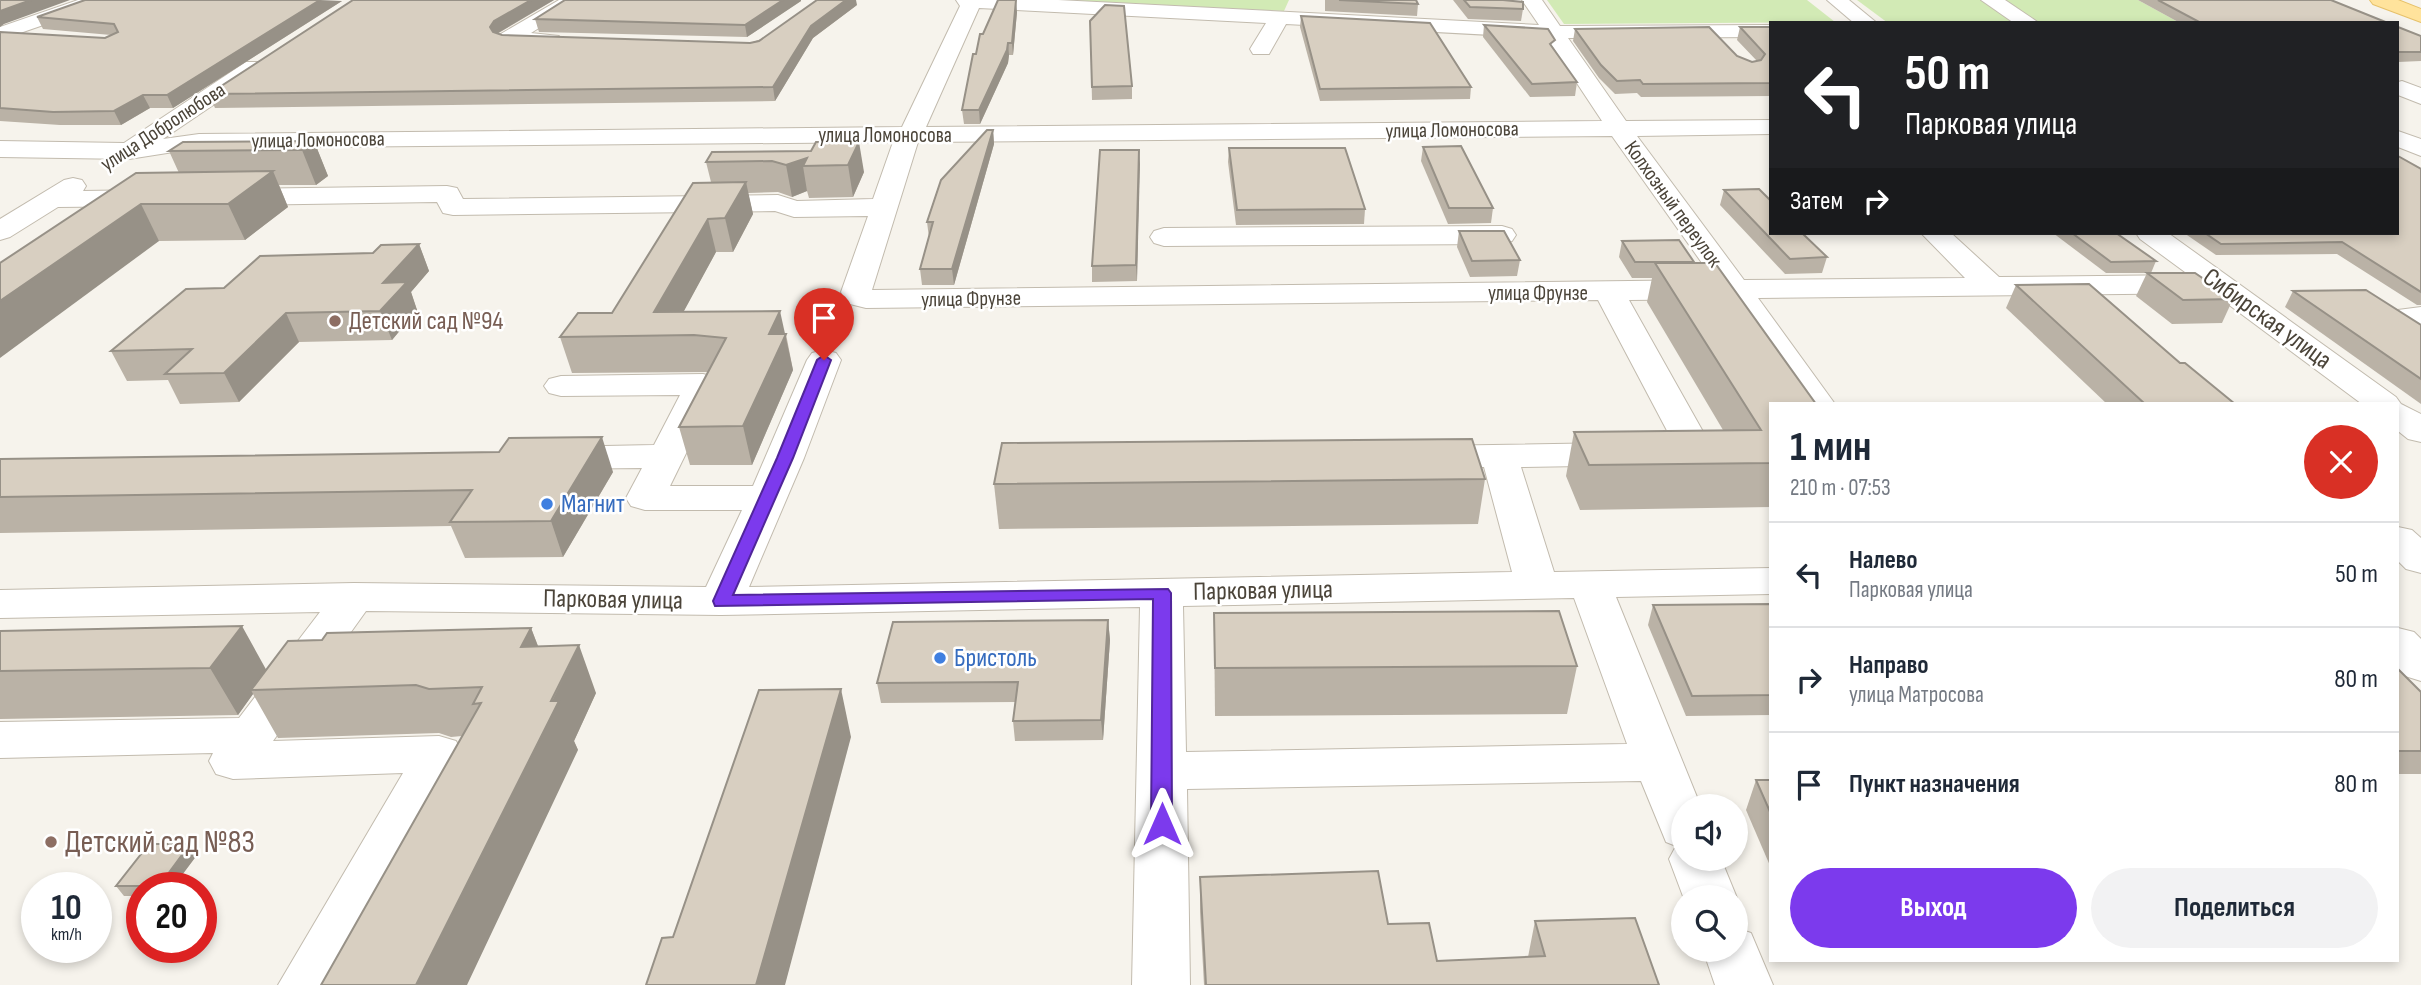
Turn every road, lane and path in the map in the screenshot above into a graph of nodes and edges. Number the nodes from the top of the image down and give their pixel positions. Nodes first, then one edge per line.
1 (97, 0) edge
2 (573, 0) edge
3 (966, 0) edge
4 (1303, 0) edge
5 (1532, 0) edge
6 (1837, 0) edge
7 (1991, 0) edge
8 (2380, 0) edge
9 (2419, 14) edge
10 (1285, 18) junction
11 (1864, 21) edge
12 (2026, 21) edge
13 (1713, 31) junction
14 (1769, 31) edge
15 (1555, 32) junction
16 (0, 35) edge
17 (56, 39) edge
18 (574, 41) edge
19 (1261, 49) dead end
20 (1731, 49) edge
21 (268, 58) edge
22 (2421, 117) edge
23 (2399, 118) edge
24 (1769, 127) edge
25 (1619, 128) junction
26 (908, 136) junction
27 (2399, 138) edge
28 (2421, 148) edge
29 (0, 149) edge
30 (129, 151) junction
31 (211, 197) edge
32 (51, 199) junction
33 (885, 207) junction
34 (98, 228) edge
35 (0, 231) edge
36 (1502, 235) edge
37 (1937, 235) edge
38 (2153, 235) edge
39 (1164, 237) dead end
40 (1302, 265) junction
41 (2218, 284) junction
42 (1993, 288) junction
43 (1736, 291) junction
44 (1609, 292) junction
45 (2421, 317) edge
46 (2421, 331) edge
47 (824, 360) dead end
48 (561, 386) dead end
49 (1817, 402) edge
50 (2381, 402) edge
51 (2399, 415) edge
52 (2421, 431) edge
53 (666, 456) junction
54 (1499, 456) junction
55 (1390, 457) edge
56 (527, 458) edge
57 (767, 498) junction
58 (2399, 540) edge
59 (2421, 560) edge
60 (2399, 571) edge
61 (2421, 571) edge
62 (1769, 581) edge
63 (1590, 585) junction
64 (1537, 586) junction
65 (1162, 593) junction
66 (354, 597) junction
67 (721, 601) junction
68 (0, 604) edge
69 (2399, 644) edge
70 (2421, 665) edge
71 (251, 735) junction
72 (0, 740) edge
73 (1658, 762) junction
74 (1162, 771) junction
75 (1671, 795) edge
76 (1735, 962) edge
77 (307, 985) edge
78 (1161, 985) edge
79 (1744, 985) edge

1 - 16 street
2 - 18 street
3 - 10 street
3 - 26 street
4 - 10 street
5 - 15 street, Колхозный переулок
6 - 11 street
7 - 12 street
8 - 9 main road
10 - 15 street
10 - 19 street
13 - 14 street
13 - 15 street
13 - 20 street
15 - 25 street, Колхозный переулок
16 - 17 street
21 - 30 street, улица Добролюбова
22 - 23 street
24 - 25 street, улица Ломоносова
25 - 26 street, улица Ломоносова
25 - 43 street, Колхозный переулок
26 - 30 street, улица Ломоносова
26 - 33 street
27 - 28 street
29 - 30 street, улица Ломоносова
30 - 32 street, улица Добролюбова
31 - 33 street
32 - 34 street
32 - 35 street, улица Добролюбова
33 - 40 street, улица Фрунзе
36 - 40 street
37 - 42 street
38 - 41 street, Сибирская улица
39 - 40 street
40 - 44 street, улица Фрунзе
41 - 42 street, улица Фрунзе
41 - 50 street, Сибирская улица
42 - 43 street, улица Фрунзе
43 - 44 street, улица Фрунзе
43 - 49 street, Колхозный переулок
44 - 54 street
45 - 46 street
47 - 57 street
48 - 53 street
51 - 52 street
53 - 56 street
53 - 57 street
54 - 55 street
54 - 64 street
57 - 67 street
58 - 59 street
60 - 61 street
62 - 63 street, Парковая улица
63 - 64 street, Парковая улица
63 - 73 street
64 - 65 street, Парковая улица
65 - 67 street, Парковая улица
65 - 74 street
66 - 67 street, Парковая улица
66 - 68 street, Парковая улица
66 - 71 street
69 - 70 street
71 - 72 street
71 - 77 street
73 - 74 street
73 - 75 street
74 - 78 street
76 - 79 street

